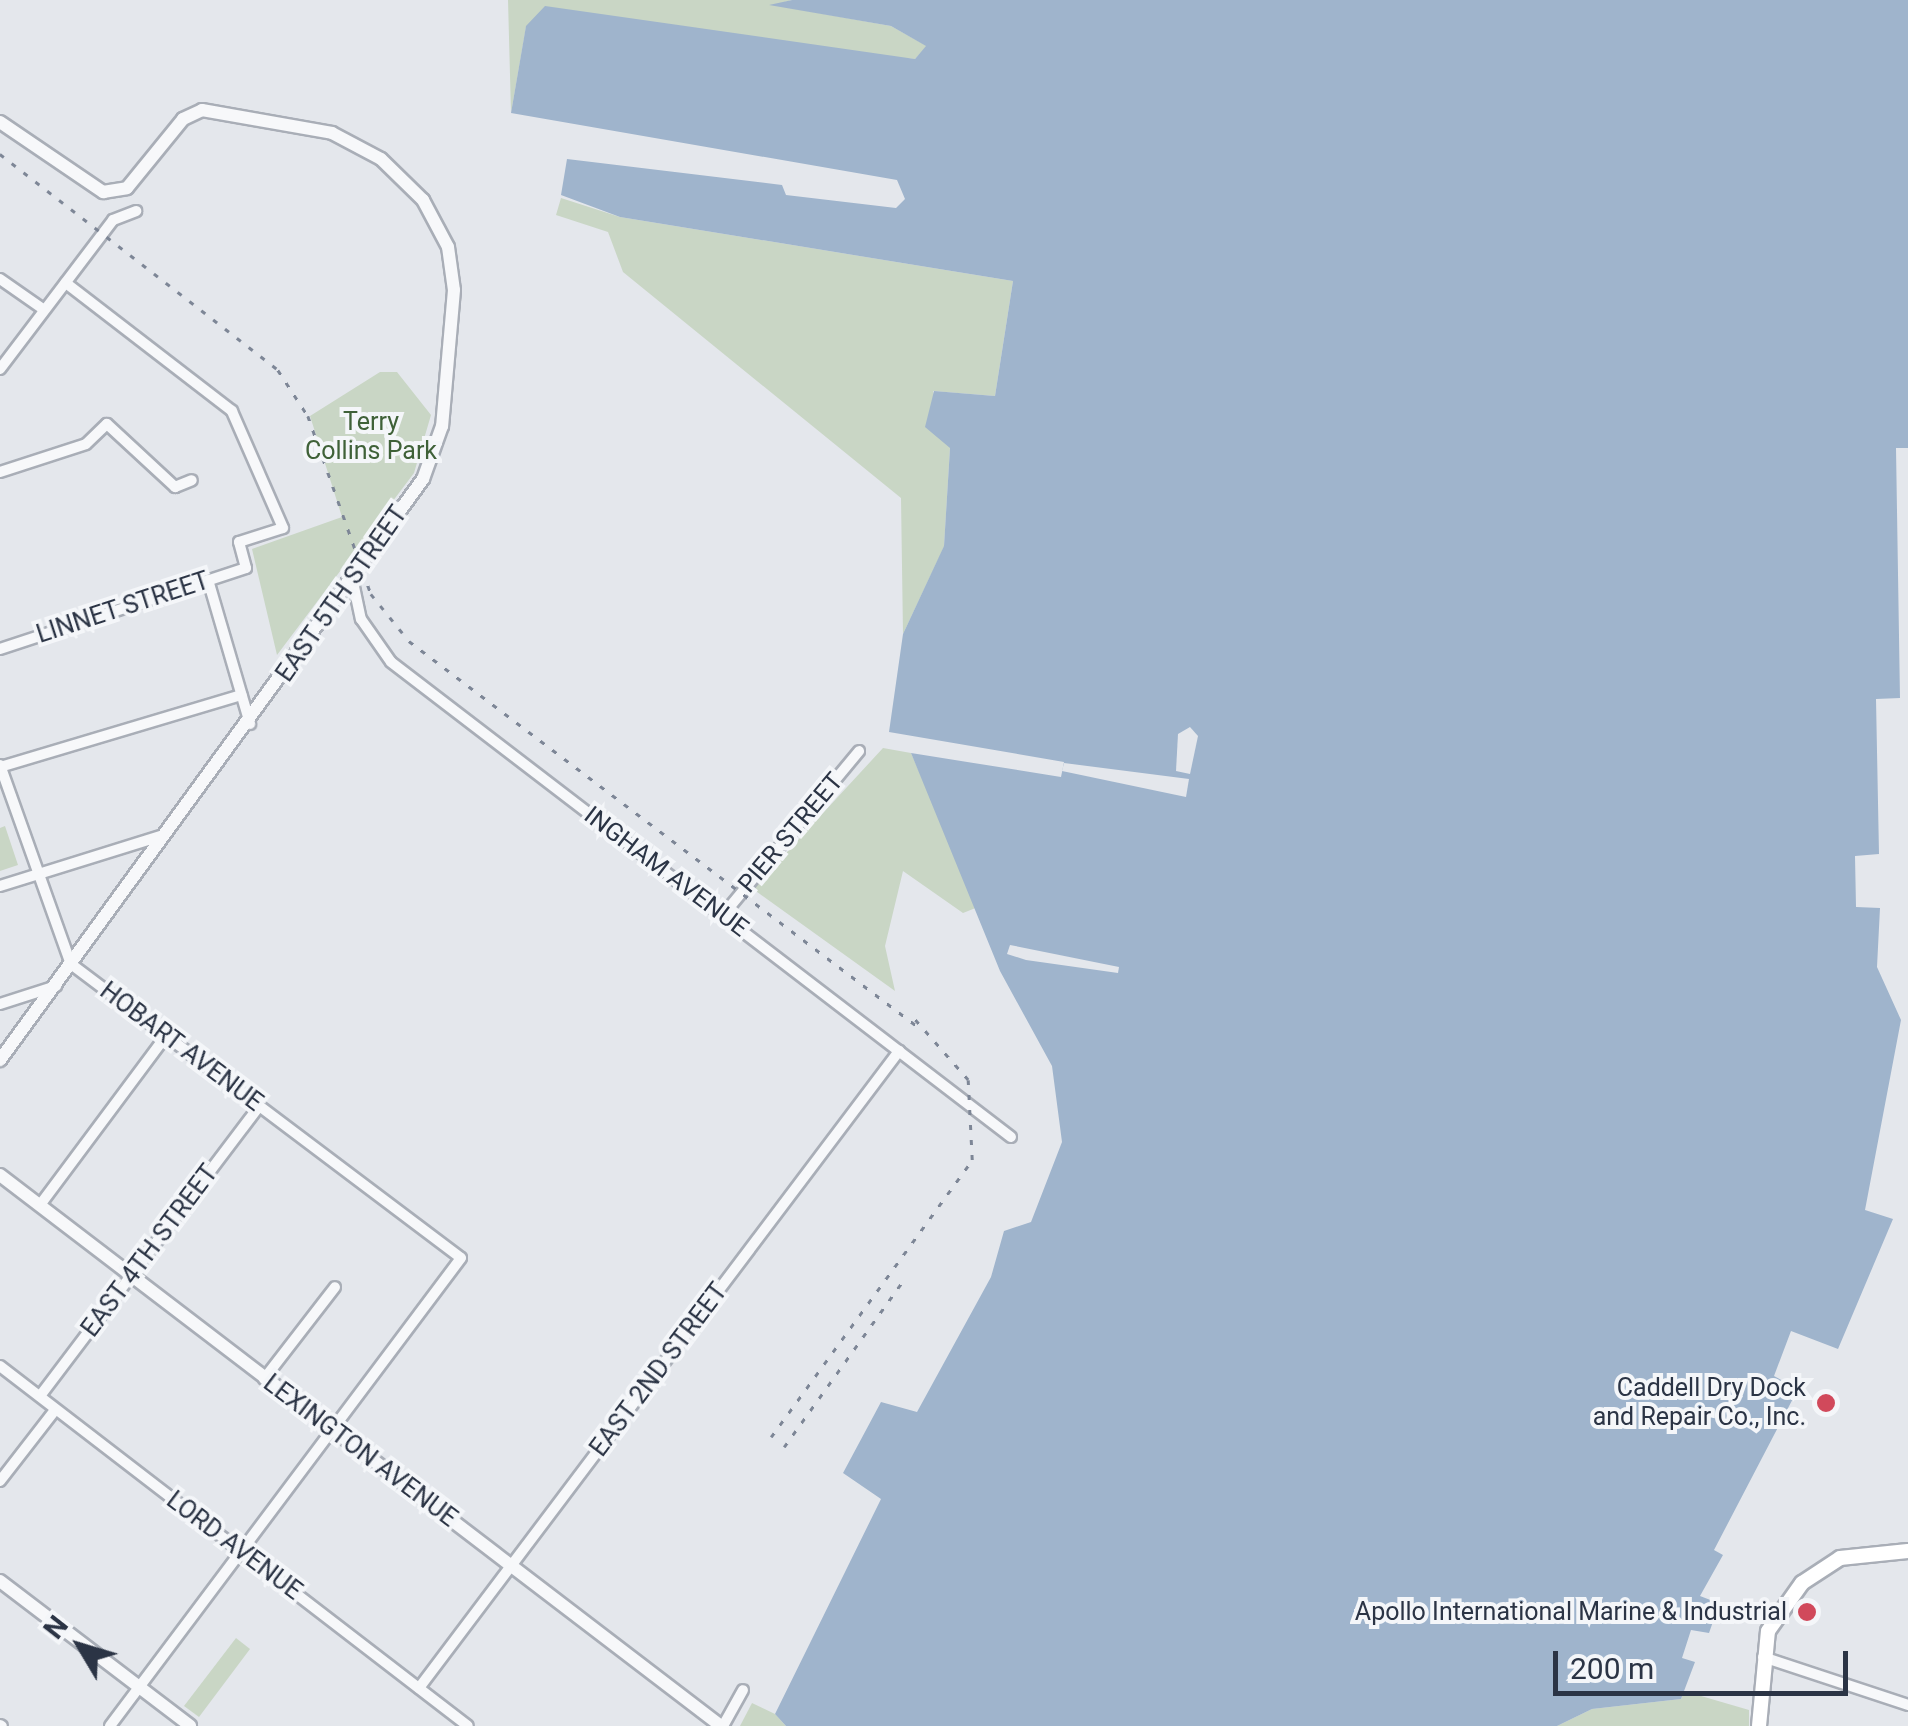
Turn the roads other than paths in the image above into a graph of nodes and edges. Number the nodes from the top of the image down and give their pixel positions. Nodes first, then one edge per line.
1 (0, 122) edge
2 (136, 212) dead end
3 (0, 279) edge
4 (66, 283) junction
5 (42, 310) junction
6 (0, 369) edge
7 (0, 472) edge
8 (192, 480) dead end
9 (208, 580) junction
10 (353, 582) junction
11 (0, 649) edge
12 (241, 696) junction
13 (250, 726) junction
14 (859, 751) dead end
15 (0, 766) edge
16 (170, 833) junction
17 (36, 875) junction
18 (0, 886) edge
19 (722, 915) junction
20 (71, 964) junction
21 (56, 986) junction
22 (0, 1004) edge
23 (166, 1036) junction
24 (899, 1052) junction
25 (0, 1060) edge
26 (259, 1106) junction
27 (1012, 1137) dead end
28 (0, 1174) edge
29 (40, 1205) junction
30 (130, 1276) junction
31 (334, 1288) dead end
32 (0, 1366) edge
33 (264, 1378) junction
34 (40, 1396) junction
35 (55, 1410) junction
36 (334, 1430) junction
37 (0, 1481) edge
38 (242, 1552) junction
39 (1908, 1552) edge
40 (511, 1566) junction
41 (0, 1581) edge
42 (1764, 1656) junction
43 (138, 1688) junction
44 (418, 1688) junction
45 (743, 1690) dead end
46 (1908, 1706) edge
47 (110, 1726) edge
48 (190, 1726) edge
49 (468, 1726) edge
50 (722, 1726) edge
51 (1759, 1726) edge

1 - 10 street, EAST 5TH STREET
2 - 4 street
3 - 5 street
4 - 5 street
4 - 9 street, LINNET STREET
5 - 6 street
7 - 8 street
9 - 11 street, LINNET STREET
9 - 12 street
10 - 13 street, EAST 5TH STREET
10 - 19 street, INGHAM AVENUE
12 - 13 street
12 - 15 street
13 - 16 street, EAST 5TH STREET
14 - 19 street, PIER STREET
15 - 17 street
16 - 17 street
16 - 20 street, EAST 5TH STREET
17 - 18 street
17 - 20 street
19 - 24 street, INGHAM AVENUE
20 - 21 street, EAST 5TH STREET
20 - 23 street, HOBART AVENUE
21 - 22 street
21 - 25 street, EAST 5TH STREET
23 - 26 street, HOBART AVENUE
23 - 29 street
24 - 27 street, INGHAM AVENUE
24 - 40 street, EAST 2ND STREET
26 - 30 street, EAST 4TH STREET
26 - 36 street, HOBART AVENUE
28 - 29 street, LEXINGTON AVENUE
29 - 30 street, LEXINGTON AVENUE
30 - 33 street, LEXINGTON AVENUE
30 - 34 street, EAST 4TH STREET
31 - 33 street
32 - 34 street, LORD AVENUE
33 - 36 street, LEXINGTON AVENUE
34 - 35 street, LORD AVENUE
35 - 37 street
35 - 38 street, LORD AVENUE
36 - 38 street
36 - 40 street, LEXINGTON AVENUE
38 - 43 street
38 - 44 street, LORD AVENUE
39 - 42 main road
40 - 44 street, EAST 2ND STREET
40 - 50 street, LEXINGTON AVENUE
41 - 43 street
42 - 46 street
42 - 51 main road
43 - 47 street
43 - 48 street
44 - 49 street, LORD AVENUE
45 - 50 street

